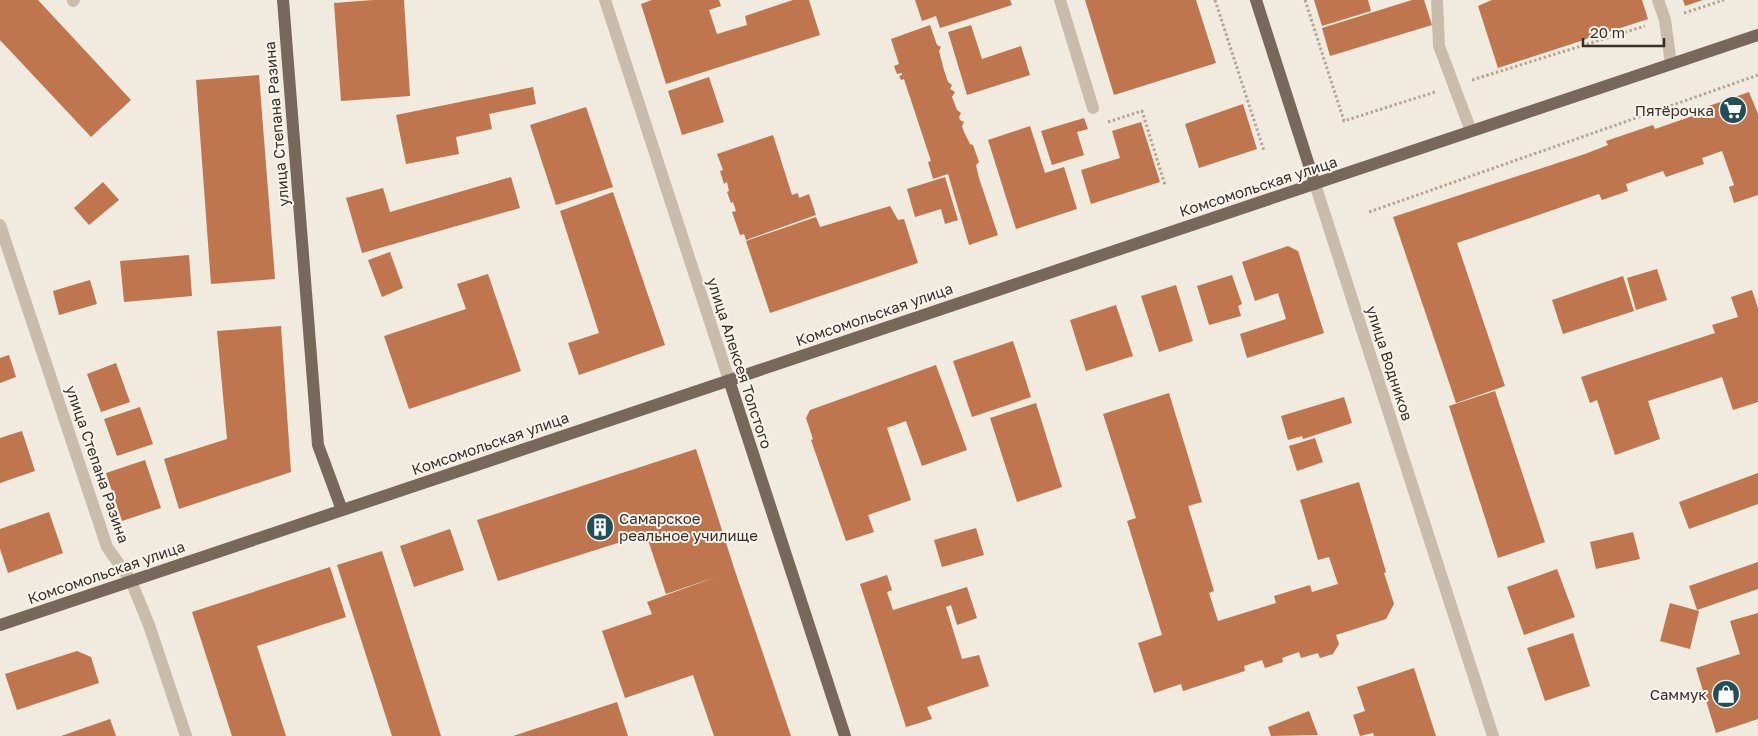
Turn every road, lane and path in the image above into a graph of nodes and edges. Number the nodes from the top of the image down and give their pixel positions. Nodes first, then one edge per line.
1 (283, 0) edge
2 (605, 0) edge
3 (1060, 0) edge
4 (1214, 0) edge
5 (1256, 0) edge
6 (1306, 0) edge
7 (1437, 0) edge
8 (1658, 0) edge
9 (1724, 0) edge
10 (1665, 20) junction
11 (1758, 35) edge
12 (1670, 64) junction
13 (1758, 75) edge
14 (1454, 86) junction
15 (1099, 110) joint
16 (1471, 131) junction
17 (1264, 151) dead end
18 (1165, 184) dead end
19 (1315, 184) junction
20 (1369, 212) dead end
21 (0, 225) edge
22 (729, 380) junction
23 (342, 510) junction
24 (131, 582) junction
25 (0, 625) edge
26 (186, 736) edge
27 (845, 736) edge
28 (1493, 736) edge

1 - 23 main road, улица Степана Разина
2 - 22 street, улица Алексея Толстого
3 - 15 street
4 - 17 path
5 - 19 main road, улица Водников
6 - 14 path
7 - 14 street
8 - 10 street
9 - 10 path
10 - 12 street
10 - 14 path
11 - 12 main road, Комсомольская улица
12 - 16 main road, Комсомольская улица
13 - 20 path
14 - 16 street
15 - 18 path
16 - 19 main road, Комсомольская улица
19 - 22 main road, Комсомольская улица
19 - 28 street, улица Водников
21 - 24 street, улица Степана Разина
22 - 23 main road, Комсомольская улица
22 - 27 main road, улица Алексея Толстого
23 - 24 main road, Комсомольская улица
24 - 25 main road, Комсомольская улица
24 - 26 street, улица Степана Разина

